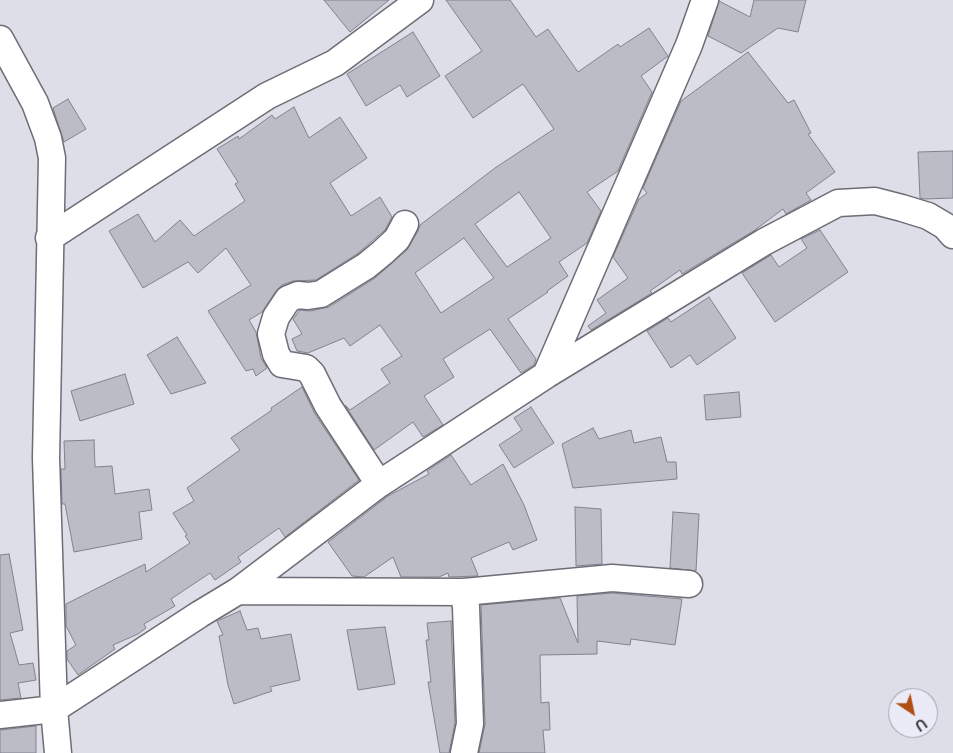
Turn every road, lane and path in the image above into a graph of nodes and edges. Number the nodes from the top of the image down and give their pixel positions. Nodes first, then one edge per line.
1 (420, 0) edge
2 (705, 0) edge
3 (0, 39) edge
4 (406, 224) dead end
5 (953, 234) edge
6 (49, 238) junction
7 (546, 375) junction
8 (380, 484) junction
9 (689, 584) dead end
10 (238, 591) junction
11 (464, 592) junction
12 (54, 709) junction
13 (0, 715) edge
14 (58, 753) edge
15 (464, 753) edge

1 - 6 street
2 - 7 street
3 - 6 street
4 - 8 street
5 - 7 street
6 - 12 street
7 - 8 street
8 - 10 street
9 - 11 street
10 - 11 street
10 - 12 street
11 - 15 street
12 - 13 street
12 - 14 street

